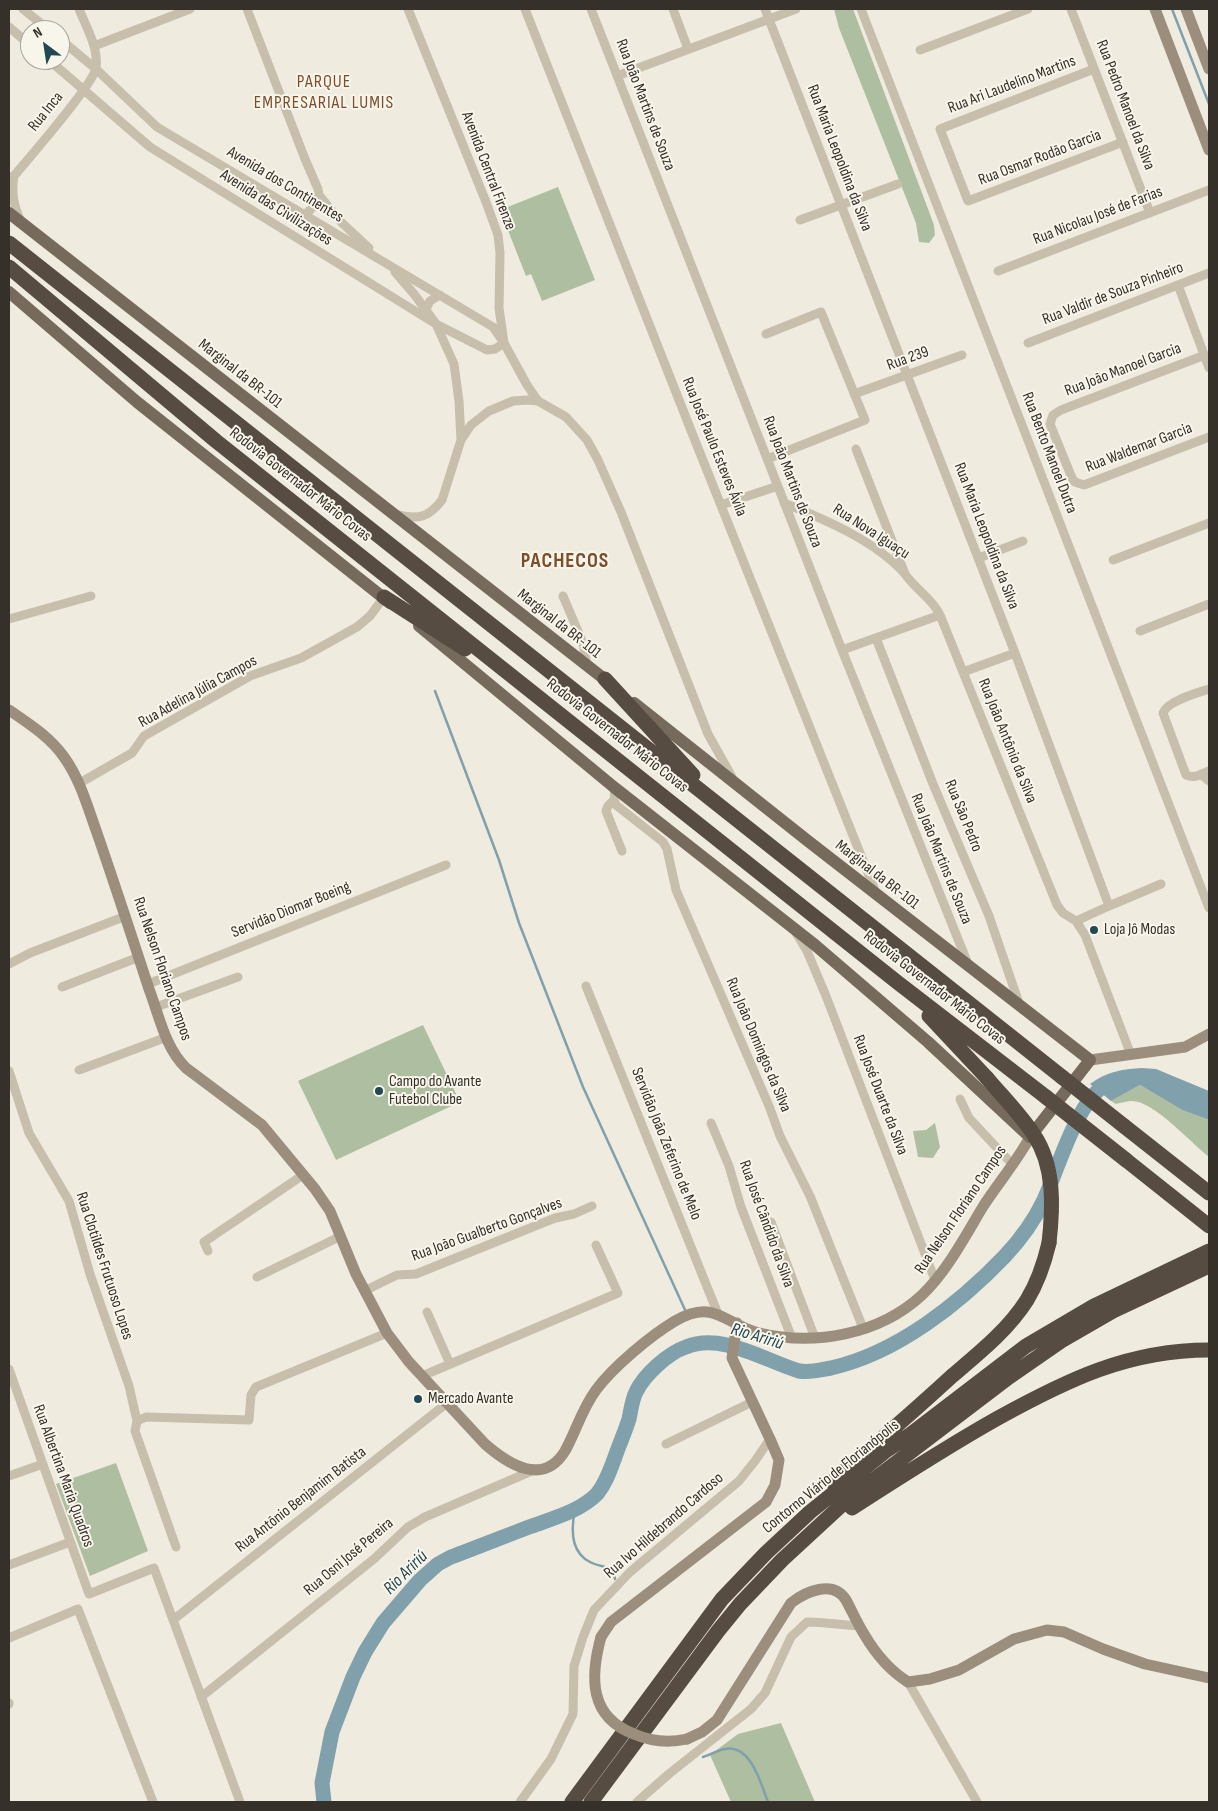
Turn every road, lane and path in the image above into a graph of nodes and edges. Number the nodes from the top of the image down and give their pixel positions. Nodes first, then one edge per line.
1 (23, 9) edge
2 (79, 9) edge
3 (190, 9) edge
4 (247, 9) edge
5 (408, 9) edge
6 (525, 9) edge
7 (591, 9) edge
8 (672, 9) edge
9 (765, 9) edge
10 (796, 9) edge
11 (861, 9) edge
12 (1028, 9) edge
13 (1071, 9) edge
14 (1155, 9) edge
15 (1186, 9) edge
16 (769, 19) junction
17 (37, 20) edge
18 (9, 27) edge
19 (20, 36) edge
20 (94, 46) junction
21 (70, 47) edge
22 (688, 49) junction
23 (920, 50) dead end
24 (96, 69) junction
25 (1094, 69) junction
26 (1209, 69) edge
27 (60, 70) edge
28 (617, 76) junction
29 (83, 90) junction
30 (1123, 142) junction
31 (1209, 150) edge
32 (11, 177) edge
33 (898, 184) dead end
34 (1209, 190) edge
35 (319, 195) junction
36 (968, 201) joint
37 (841, 205) junction
38 (9, 213) edge
39 (1150, 213) junction
40 (305, 214) junction
41 (800, 220) dead end
42 (22, 224) junction
43 (9, 243) edge
44 (386, 263) junction
45 (9, 267) edge
46 (998, 271) dead end
47 (1209, 273) edge
48 (1178, 285) junction
49 (9, 292) edge
50 (440, 295) junction
51 (426, 309) junction
52 (436, 324) junction
53 (766, 334) dead end
54 (504, 343) junction
55 (1028, 343) dead end
56 (962, 355) dead end
57 (1204, 355) junction
58 (1209, 368) edge
59 (907, 375) junction
60 (527, 385) junction
61 (854, 394) junction
62 (513, 401) junction
63 (538, 401) junction
64 (460, 416) junction
65 (478, 419) junction
66 (1209, 437) edge
67 (461, 440) junction
68 (856, 449) dead end
69 (767, 459) junction
70 (1080, 484) joint
71 (778, 486) junction
72 (784, 503) junction
73 (721, 506) junction
74 (390, 513) junction
75 (1209, 523) edge
76 (1023, 542) dead end
77 (979, 558) junction
78 (1113, 560) dead end
79 (905, 574) junction
80 (92, 596) dead end
81 (563, 596) dead end
82 (384, 597) junction
83 (1209, 604) edge
84 (940, 615) junction
85 (9, 619) edge
86 (1140, 631) dead end
87 (876, 638) junction
88 (842, 650) junction
89 (1015, 653) junction
90 (587, 666) junction
91 (963, 672) junction
92 (604, 679) junction
93 (1209, 689) edge
94 (538, 696) junction
95 (9, 710) edge
96 (1205, 773) edge
97 (1209, 781) edge
98 (78, 784) junction
99 (736, 784) junction
100 (615, 794) junction
101 (726, 810) junction
102 (622, 851) dead end
103 (446, 865) dead end
104 (1161, 884) dead end
105 (878, 895) junction
106 (1109, 906) junction
107 (1209, 908) edge
108 (126, 916) junction
109 (1076, 921) junction
110 (790, 925) junction
111 (139, 957) junction
112 (9, 964) edge
113 (968, 966) junction
114 (238, 977) dead end
115 (897, 982) junction
116 (148, 984) junction
117 (586, 986) dead end
118 (62, 987) dead end
119 (1020, 1006) junction
120 (156, 1007) junction
121 (1209, 1034) edge
122 (167, 1037) junction
123 (1131, 1055) junction
124 (1090, 1060) junction
125 (79, 1070) dead end
126 (9, 1071) edge
127 (960, 1099) dead end
128 (712, 1123) dead end
129 (1030, 1137) junction
130 (1013, 1165) junction
131 (304, 1175) junction
132 (1209, 1193) edge
133 (592, 1206) dead end
134 (771, 1222) dead end
135 (1209, 1226) edge
136 (341, 1236) junction
137 (596, 1245) dead end
138 (208, 1251) dead end
139 (1209, 1251) edge
140 (1209, 1266) edge
141 (257, 1277) dead end
142 (935, 1280) junction
143 (364, 1291) junction
144 (426, 1312) dead end
145 (718, 1314) junction
146 (863, 1328) junction
147 (736, 1329) junction
148 (387, 1333) junction
149 (791, 1336) junction
150 (815, 1338) junction
151 (1209, 1350) edge
152 (450, 1364) junction
153 (9, 1369) edge
154 (1006, 1370) junction
155 (422, 1376) junction
156 (11, 1384) edge
157 (752, 1402) junction
158 (447, 1403) junction
159 (137, 1421) junction
160 (770, 1438) junction
161 (666, 1444) dead end
162 (43, 1464) junction
163 (534, 1470) junction
164 (9, 1476) edge
165 (826, 1520) junction
166 (70, 1542) junction
167 (176, 1547) dead end
168 (9, 1565) edge
169 (745, 1574) junction
170 (173, 1620) junction
171 (859, 1626) junction
172 (9, 1638) edge
173 (1209, 1678) edge
174 (908, 1682) junction
175 (201, 1697) junction
176 (153, 1802) edge
177 (240, 1802) edge
178 (520, 1802) edge
179 (572, 1802) edge
180 (591, 1802) edge
181 (637, 1802) edge
182 (978, 1802) edge

1 - 17 street
2 - 20 street
3 - 20 street
4 - 35 street
5 - 54 street, Avenida Central Firenze
6 - 73 street, Rua José Paulo Esteves Ávila
7 - 28 street, Rua João Martins de Souza
8 - 22 street
9 - 16 street, Rua Maria Leopoldina da Silva
10 - 16 street
11 - 107 street, Rua Bento Manoel Dutra
12 - 23 street
13 - 25 street, Rua Pedro Manoel da Silva
14 - 31 street
15 - 26 street
16 - 22 street
16 - 37 street, Rua Maria Leopoldina da Silva
18 - 19 street
20 - 24 street
21 - 24 street, Avenida dos Continentes
22 - 28 street
24 - 29 street, Rua Inca
24 - 40 street, Avenida dos Continentes
25 - 30 street, Rua Pedro Manoel da Silva
25 - 36 street, Rua Ari Laudelino Martins
27 - 29 street, Avenida das Civilizações
28 - 69 street, Rua João Martins de Souza
29 - 32 street, Rua Inca
29 - 52 street, Avenida das Civilizações
30 - 36 street, Rua Osmar Rodão Garcia
30 - 39 street, Rua Pedro Manoel da Silva
32 - 42 street, Rua Inca
33 - 37 street
34 - 39 street, Rua Nicolau José de Farias
35 - 40 street
35 - 44 street
37 - 41 street
37 - 59 street, Rua Maria Leopoldina da Silva
38 - 42 main road, Marginal da BR-101
39 - 46 street, Rua Nicolau José de Farias
40 - 44 street, Avenida dos Continentes
42 - 74 main road, Marginal da BR-101
43 - 101 highway, Rodovia Governador Mário Covas
44 - 50 street, Avenida dos Continentes
44 - 51 street
45 - 94 highway, Rodovia Governador Mário Covas
47 - 48 street, Rua Valdir de Souza Pinheiro
48 - 55 street, Rua Valdir de Souza Pinheiro
48 - 57 street
49 - 82 main road
50 - 51 street
50 - 54 street, Avenida dos Continentes
51 - 52 street
52 - 54 street, Avenida das Civilizações
52 - 64 street
53 - 61 street
54 - 60 street, Avenida Central Firenze
56 - 59 street, Rua 239
57 - 58 street
57 - 70 street, Rua João Manoel Garcia
59 - 61 street, Rua 239
59 - 77 street, Rua Maria Leopoldina da Silva
60 - 62 street
60 - 63 street, Avenida Central Firenze
61 - 69 street
62 - 63 street
62 - 65 street
63 - 99 street
64 - 65 street
64 - 67 street
65 - 67 street
66 - 70 street, Rua Waldemar Garcia
67 - 74 street
68 - 79 street, Rua Nova Iguaçu
69 - 71 street, Rua João Martins de Souza
71 - 72 street, Rua João Martins de Souza
71 - 73 street
72 - 79 street, Rua Nova Iguaçu
72 - 88 street, Rua João Martins de Souza
73 - 105 street, Rua José Paulo Esteves Ávila
74 - 90 main road, Marginal da BR-101
75 - 78 street
76 - 77 street
77 - 89 street, Rua Maria Leopoldina da Silva
79 - 84 street, Rua João Antônio da Silva
80 - 85 street
81 - 90 street
82 - 94 highway
82 - 98 street, Rua Adelina Júlia Campos
82 - 100 main road
83 - 86 street
84 - 87 street
84 - 91 street, Rua João Antônio da Silva
87 - 88 street
87 - 119 street, Rua São Pedro
88 - 113 street, Rua João Martins de Souza
89 - 91 street
89 - 106 street, Rua Maria Leopoldina da Silva
90 - 92 main road, Marginal da BR-101
91 - 109 street, Rua João Antônio da Silva
92 - 99 main road, Marginal da BR-101
92 - 101 highway
93 - 96 street
94 - 115 highway, Rodovia Governador Mário Covas
95 - 98 street, Rua Nelson Floriano Campos
96 - 97 street
98 - 108 street, Rua Nelson Floriano Campos
99 - 105 main road, Marginal da BR-101
100 - 102 street
100 - 110 main road
100 - 146 street, Rua João Domingos da Silva
101 - 132 highway, Rodovia Governador Mário Covas, bridge
103 - 116 street, Servidão Diomar Boeing
104 - 106 street
105 - 113 main road, Marginal da BR-101
106 - 109 street
108 - 111 street, Rua Nelson Floriano Campos
108 - 112 street
109 - 123 street
110 - 129 main road
110 - 142 street, Rua José Duarte da Silva
111 - 116 street, Rua Nelson Floriano Campos
111 - 118 street
113 - 119 main road, Marginal da BR-101
114 - 120 street
115 - 135 highway, Rodovia Governador Mário Covas, bridge
115 - 169 highway, bridge
116 - 120 street, Rua Nelson Floriano Campos
117 - 145 street, Servidão João Zeferino de Melo
119 - 124 main road, Marginal da BR-101
120 - 122 street, Rua Nelson Floriano Campos
121 - 123 street
122 - 125 street
122 - 131 street, Rua Nelson Floriano Campos
123 - 124 street
124 - 129 main road, Rua Nelson Floriano Campos
126 - 159 street, Rua Clotildes Frutuoso Lopes
127 - 130 street
128 - 149 street, Rua José Cândido da Silva
129 - 130 street, Rua Nelson Floriano Campos
130 - 142 street, Rua Nelson Floriano Campos
131 - 136 street, Rua Nelson Floriano Campos
131 - 138 street
133 - 143 street, Rua João Gualberto Gonçalves
134 - 150 street
136 - 141 street
136 - 143 street, Rua Nelson Floriano Campos
137 - 152 street
139 - 154 highway
140 - 154 highway
142 - 146 street, Rua Nelson Floriano Campos
143 - 148 street, Rua Nelson Floriano Campos
144 - 152 street
145 - 147 street, Rua Nelson Floriano Campos
145 - 163 street, Rua Nelson Floriano Campos
146 - 150 street, Rua Nelson Floriano Campos
147 - 149 street, Rua Nelson Floriano Campos
147 - 157 street
148 - 155 street, Rua Nelson Floriano Campos
148 - 159 street
149 - 150 street, Rua Nelson Floriano Campos
151 - 165 highway
152 - 155 street
153 - 156 street, Rua Albertina Maria Quadros
154 - 165 highway, Contorno Viário de Florianópolis
154 - 169 highway, Contorno Viário de Florianópolis
155 - 158 street, Rua Nelson Floriano Campos
156 - 162 street, Rua Albertina Maria Quadros
157 - 160 street
157 - 161 street
158 - 163 street, Rua Nelson Floriano Campos
158 - 170 street, Rua Antônio Benjamim Batista
159 - 167 street, Rua Clotildes Frutuoso Lopes
160 - 171 street, bridge
160 - 178 street, Rua Ivo Hildebrando Cardoso
162 - 164 street
162 - 166 street, Rua Albertina Maria Quadros
163 - 175 street, Rua Osni José Pereira
165 - 180 highway, Contorno Viário de Florianópolis
166 - 168 street
166 - 170 street, Rua Albertina Maria Quadros
169 - 179 highway, Contorno Viário de Florianópolis
170 - 175 street
171 - 174 street
171 - 181 street
172 - 176 street
173 - 174 street
174 - 182 street
175 - 177 street

